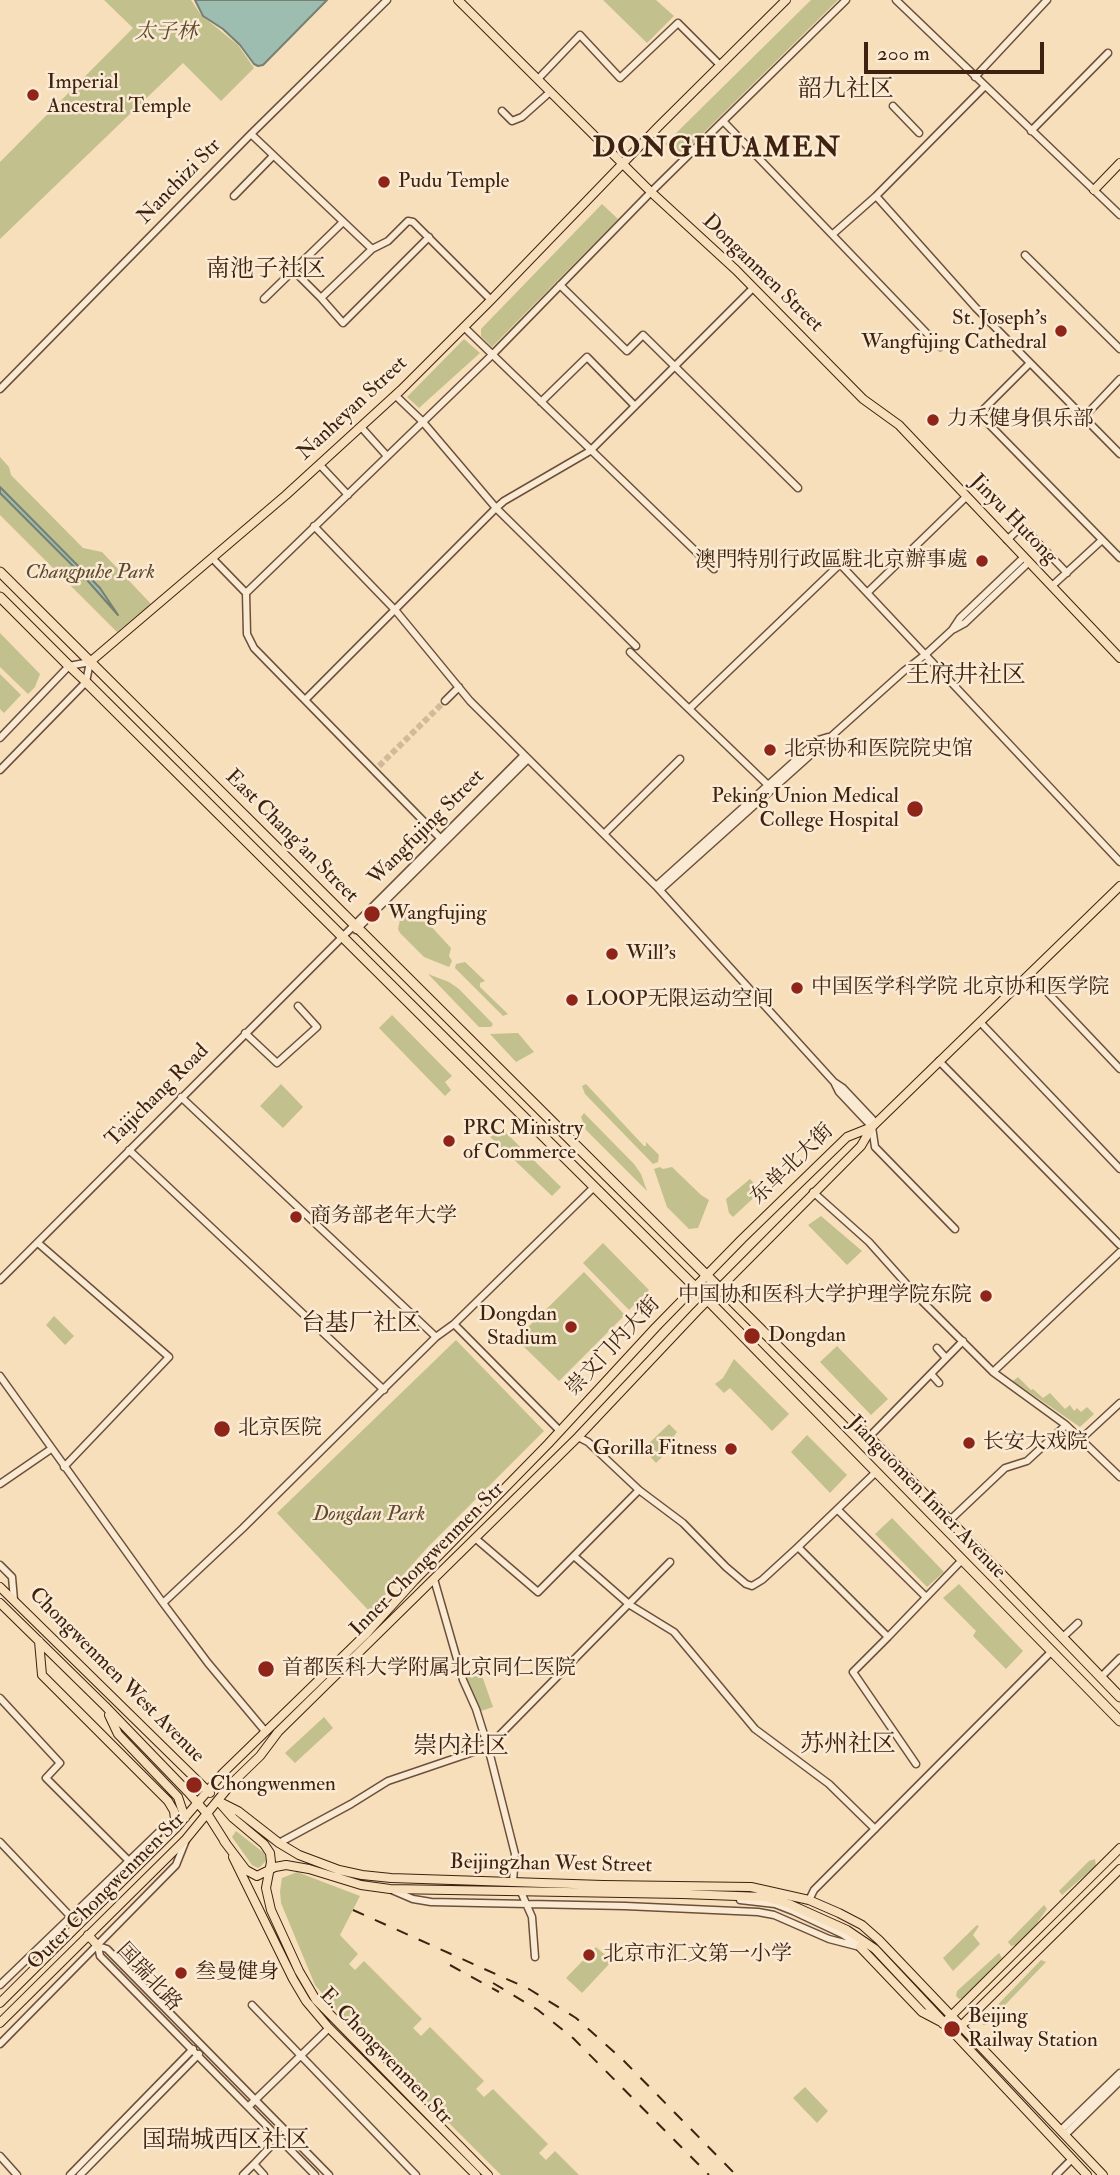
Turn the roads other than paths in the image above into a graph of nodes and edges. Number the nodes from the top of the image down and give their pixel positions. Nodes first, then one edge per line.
1 (387, 0) edge
2 (458, 0) edge
3 (786, 0) edge
4 (846, 0) edge
5 (896, 0) edge
6 (1048, 0) edge
7 (1108, 53) dead end
8 (720, 65) junction
9 (975, 77) junction
10 (538, 79) junction
11 (985, 86) junction
12 (550, 92) junction
13 (893, 106) dead end
14 (502, 111) dead end
15 (724, 122) junction
16 (1031, 131) junction
17 (919, 133) dead end
18 (251, 134) junction
19 (273, 156) junction
20 (623, 163) junction
21 (1120, 163) edge
22 (1094, 190) junction
23 (652, 192) junction
24 (234, 196) dead end
25 (876, 196) junction
26 (1120, 215) edge
27 (343, 222) junction
28 (833, 234) junction
29 (429, 237) junction
30 (372, 249) junction
31 (1025, 256) dead end
32 (293, 270) junction
33 (561, 285) junction
34 (753, 288) junction
35 (321, 298) junction
36 (264, 299) dead end
37 (491, 300) junction
38 (464, 327) junction
39 (940, 347) dead end
40 (1120, 349) edge
41 (492, 355) junction
42 (1030, 363) junction
43 (675, 366) junction
44 (1120, 379) edge
45 (0, 389) edge
46 (395, 395) junction
47 (541, 402) junction
48 (635, 406) junction
49 (877, 409) joint
50 (1084, 417) junction
51 (422, 421) junction
52 (360, 427) junction
53 (590, 451) junction
54 (1120, 454) edge
55 (387, 456) junction
56 (320, 465) junction
57 (798, 488) dead end
58 (348, 495) junction
59 (966, 497) junction
60 (496, 508) junction
61 (314, 526) junction
62 (1007, 540) junction
63 (1102, 541) junction
64 (212, 558) junction
65 (1120, 558) edge
66 (1026, 559) junction
67 (714, 569) dead end
68 (0, 572) edge
69 (1067, 573) junction
70 (1052, 586) junction
71 (867, 592) junction
72 (246, 593) junction
73 (0, 597) edge
74 (396, 611) junction
75 (636, 646) dead end
76 (630, 652) dead end
77 (926, 654) junction
78 (1120, 658) edge
79 (90, 663) junction
80 (69, 666) junction
81 (86, 682) junction
82 (459, 687) junction
83 (305, 701) junction
84 (445, 701) tunnel mouth
85 (689, 709) junction
86 (0, 738) edge
87 (526, 757) junction
88 (680, 760) dead end
89 (0, 770) edge
90 (770, 787) junction
91 (604, 834) junction
92 (441, 839) junction
93 (1120, 862) edge
94 (1120, 886) edge
95 (658, 888) junction
96 (357, 927) junction
97 (341, 937) junction
98 (1030, 974) junction
99 (298, 1006) dead end
100 (980, 1022) junction
101 (245, 1033) junction
102 (939, 1061) junction
103 (1120, 1069) edge
104 (181, 1097) junction
105 (874, 1125) junction
106 (129, 1150) junction
107 (1120, 1169) edge
108 (594, 1187) junction
109 (813, 1192) junction
110 (955, 1229) dead end
111 (38, 1243) junction
112 (1120, 1245) edge
113 (1120, 1252) edge
114 (707, 1275) junction
115 (0, 1280) edge
116 (695, 1287) junction
117 (720, 1288) junction
118 (708, 1300) junction
119 (454, 1324) junction
120 (436, 1337) junction
121 (963, 1341) junction
122 (937, 1348) dead end
123 (946, 1358) junction
124 (993, 1372) junction
125 (931, 1374) junction
126 (0, 1377) edge
127 (939, 1383) dead end
128 (384, 1390) junction
129 (1120, 1403) edge
130 (1066, 1425) junction
131 (560, 1431) junction
132 (578, 1437) junction
133 (869, 1437) junction
134 (1081, 1438) junction
135 (51, 1450) junction
136 (64, 1467) junction
137 (876, 1472) junction
138 (1120, 1476) edge
139 (0, 1484) edge
140 (639, 1490) junction
141 (838, 1510) junction
142 (949, 1521) junction
143 (475, 1538) junction
144 (798, 1547) junction
145 (574, 1556) junction
146 (962, 1560) junction
147 (670, 1562) dead end
148 (0, 1565) edge
149 (434, 1578) junction
150 (0, 1587) edge
151 (926, 1597) junction
152 (14, 1600) junction
153 (0, 1603) edge
154 (163, 1603) junction
155 (630, 1605) junction
156 (1078, 1623) dead end
157 (888, 1637) junction
158 (1063, 1637) junction
159 (38, 1641) junction
160 (1052, 1651) junction
161 (1120, 1658) edge
162 (1101, 1677) junction
163 (1120, 1697) edge
164 (0, 1698) edge
165 (105, 1706) junction
166 (1120, 1721) edge
167 (265, 1731) junction
168 (488, 1747) junction
169 (916, 1764) dead end
170 (208, 1791) junction
171 (218, 1801) junction
172 (198, 1804) junction
173 (208, 1815) junction
174 (186, 1818) junction
175 (176, 1828) junction
176 (875, 1829) junction
177 (186, 1839) junction
178 (224, 1841) junction
179 (0, 1842) edge
180 (279, 1843) junction
181 (1120, 1848) edge
182 (128, 1860) junction
183 (1120, 1869) edge
184 (268, 1871) junction
185 (513, 1882) junction
186 (390, 1889) junction
187 (521, 1892) junction
188 (619, 1894) junction
189 (808, 1900) junction
190 (526, 1904) junction
191 (71, 1917) junction
192 (78, 1925) junction
193 (88, 1935) junction
194 (98, 1946) junction
195 (860, 1947) junction
196 (535, 1957) dead end
197 (0, 1986) edge
198 (0, 2003) edge
199 (252, 2005) dead end
200 (952, 2015) junction
201 (0, 2023) edge
202 (943, 2024) junction
203 (962, 2025) junction
204 (329, 2028) junction
205 (953, 2034) junction
206 (0, 2044) edge
207 (202, 2045) junction
208 (192, 2049) junction
209 (198, 2055) junction
210 (302, 2056) junction
211 (1120, 2073) edge
212 (1120, 2081) edge
213 (256, 2100) junction
214 (249, 2106) dead end
215 (1063, 2132) junction
216 (270, 2147) dead end
217 (0, 2156) edge
218 (1072, 2159) junction
219 (254, 2164) junction
220 (17, 2175) edge
221 (70, 2175) edge
222 (80, 2175) edge
223 (243, 2175) edge
224 (264, 2175) edge
225 (315, 2175) edge
226 (330, 2175) edge
227 (416, 2175) edge
228 (476, 2175) edge
229 (488, 2175) edge
230 (1056, 2175) edge
231 (1087, 2175) edge
232 (1103, 2175) edge

1 - 18 street, Nanchizi Str
2 - 10 main road, Donganmen Street
3 - 8 main road, Nanheyan Street
4 - 15 street
5 - 9 street
6 - 9 street
7 - 16 street
8 - 10 street
8 - 20 main road, Nanheyan Street
9 - 11 street
10 - 12 main road, Donganmen Street
11 - 16 street
11 - 25 street
12 - 14 street
12 - 20 main road, Donganmen Street
13 - 17 street
15 - 23 street
15 - 28 street
16 - 22 street
18 - 19 street
18 - 45 street, Nanchizi Str
19 - 24 street
19 - 27 street
20 - 23 main road, Donganmen Street
20 - 37 main road, Nanheyan Street
21 - 22 main road
22 - 26 street
23 - 33 street
23 - 34 main road, Donganmen Street
25 - 28 street
25 - 42 street
27 - 30 street
27 - 32 street
28 - 39 street
29 - 30 street
29 - 35 street
29 - 37 street
30 - 35 street
31 - 40 street
32 - 35 street
32 - 36 street
33 - 41 street
33 - 43 street
34 - 43 street
34 - 49 main road, Donganmen Street
37 - 38 main road, Nanheyan Street
38 - 41 street
38 - 46 main road, Nanheyan Street
41 - 47 street
41 - 51 street
42 - 50 street
42 - 63 street
43 - 48 street
43 - 57 street
44 - 50 street
46 - 51 street
46 - 52 main road, Nanheyan Street
47 - 48 street
47 - 53 street
48 - 53 street
49 - 59 main road, Jinyu Hutong
50 - 54 street
51 - 55 street
51 - 60 street
52 - 55 street
52 - 56 main road, Nanheyan Street
53 - 60 street
53 - 67 street
55 - 58 street
56 - 58 street
56 - 64 main road, Nanheyan Street
58 - 61 street
59 - 62 main road, Jinyu Hutong
59 - 71 street
60 - 74 street
60 - 75 street
61 - 72 street
61 - 74 street
62 - 66 main road, Jinyu Hutong
62 - 69 street
63 - 65 street
63 - 69 street
64 - 72 street
64 - 79 main road, Nanheyan Street
66 - 70 main road, Jinyu Hutong
66 - 77 street
68 - 79 highway, East Chang'an Street
69 - 70 street
70 - 78 main road, Jinyu Hutong
71 - 77 street
71 - 85 street
72 - 83 street
73 - 80 highway, East Chang'an Street
74 - 82 street
74 - 83 street
76 - 85 street
77 - 90 street
77 - 93 street
79 - 80 street
79 - 81 street
79 - 96 highway, East Chang'an Street
80 - 81 main road, East Chang'an Street
80 - 86 street
81 - 89 street
81 - 97 highway, East Chang'an Street
82 - 84 street
82 - 87 street
83 - 92 street
85 - 90 street
87 - 91 street
87 - 92 street, Wangfujing Street
87 - 96 street, Wangfujing Street
88 - 91 street
90 - 95 street
91 - 95 street
92 - 96 street, Wangfujing Street
94 - 98 main road
95 - 105 street
96 - 97 street
96 - 114 highway, East Chang'an Street
97 - 101 street, Taijichang Road
97 - 108 highway, East Chang'an Street
98 - 100 main road
98 - 103 street
99 - 101 street
100 - 102 main road
100 - 107 street
101 - 104 street, Taijichang Road
102 - 105 main road
102 - 112 street
104 - 106 street, Taijichang Road
104 - 120 street
105 - 109 main road, 东单北大街
105 - 110 street
105 - 114 main road, 东单北大街
106 - 111 street, Taijichang Road
106 - 128 street
108 - 116 highway, East Chang'an Street
108 - 119 street
109 - 117 main road, 东单北大街
109 - 121 street
111 - 115 street, Taijichang Road
111 - 136 street
113 - 124 street
114 - 116 main road, 东单北大街
114 - 117 highway, East Chang'an Street
116 - 118 highway, Jianguomen Inner Avenue
116 - 131 main road, 崇文门内大街
117 - 118 main road, 东单北大街
117 - 133 highway, Jianguomen Inner Avenue
118 - 132 main road, 崇文门内大街
118 - 137 highway, Jianguomen Inner Avenue
119 - 120 street
119 - 131 street
120 - 128 street
121 - 123 street
121 - 124 street
122 - 123 street
123 - 125 street
124 - 130 street
125 - 127 street
125 - 133 street
126 - 135 street
128 - 154 street
129 - 134 street
130 - 134 street
130 - 142 street
131 - 167 main road, Inner Chongwenmen Str
132 - 140 street
132 - 143 main road, Inner Chongwenmen Str
133 - 142 highway, Jianguomen Inner Avenue
134 - 138 street
135 - 136 street
135 - 139 street
136 - 154 street
137 - 141 street
137 - 146 highway, Jianguomen Inner Avenue
140 - 144 street
140 - 145 street
141 - 144 street
141 - 151 street
142 - 158 highway, Jianguomen Inner Avenue
143 - 145 street
143 - 149 main road, Inner Chongwenmen Str
144 - 157 street
145 - 155 street
146 - 151 street
146 - 160 highway, Jianguomen Inner Avenue
147 - 155 street
148 - 152 street
149 - 168 street
149 - 171 main road, Inner Chongwenmen Str
150 - 152 main road, Chongwenmen West Avenue
151 - 157 street
152 - 170 main road, Chongwenmen West Avenue
153 - 159 main road, Chongwenmen West Avenue
154 - 167 street
155 - 168 street
155 - 176 street
156 - 158 street
157 - 169 street
158 - 162 highway, Jianguomen Inner Avenue
159 - 165 main road, Chongwenmen West Avenue
159 - 175 main road
160 - 166 highway, Jianguomen Inner Avenue
160 - 176 street
161 - 162 street
162 - 163 highway, Jianguomen Inner Avenue
164 - 182 street
165 - 172 main road, Chongwenmen West Avenue
165 - 174 main road
167 - 170 main road, Inner Chongwenmen Str
168 - 180 street
168 - 185 street
170 - 171 main road, Chongwenmen West Avenue
170 - 172 main road, Outer Chongwenmen Str
171 - 173 main road, Inner Chongwenmen Str
171 - 180 main road, Beijingzhan West Street
171 - 184 main road
172 - 173 main road, Chongwenmen West Avenue
172 - 174 main road, Outer Chongwenmen Str
173 - 177 main road, Outer Chongwenmen Str
173 - 178 main road, Chongwenmen West Avenue
174 - 175 main road, Outer Chongwenmen Str
175 - 182 street
175 - 192 main road, Outer Chongwenmen Str
176 - 189 street
177 - 193 main road, Outer Chongwenmen Str
177 - 194 street
178 - 184 main road
178 - 204 main road, E. Chongwenmen Str
179 - 191 street
180 - 185 main road, Beijingzhan West Street
181 - 200 main road
182 - 191 street
183 - 203 main road
184 - 186 main road
184 - 229 main road
185 - 189 main road, Beijingzhan West Street
186 - 187 main road
186 - 190 street
187 - 188 main road
187 - 190 street
188 - 195 street
188 - 202 main road
189 - 200 main road, Beijingzhan West Street
190 - 195 street
190 - 196 street
191 - 192 main road
191 - 197 street
192 - 198 main road, Outer Chongwenmen Str
193 - 194 main road
193 - 201 main road, Outer Chongwenmen Str
194 - 206 street
194 - 207 street, 国瑞北路
194 - 208 street, 国瑞北路
195 - 202 main road
199 - 210 street
200 - 202 main road
200 - 203 main road, Beijingzhan West Street
202 - 205 main road
203 - 205 main road
203 - 215 main road, Beijingzhan West Street
204 - 210 street
204 - 228 main road, E. Chongwenmen Str
205 - 218 main road
207 - 208 street
207 - 209 street
207 - 213 street, 国瑞北路
208 - 209 street, 国瑞北路
208 - 221 street
209 - 222 street
209 - 225 street, 国瑞北路
210 - 213 street
210 - 227 street
211 - 215 street
212 - 215 street
213 - 214 street
213 - 226 street, 国瑞北路
215 - 232 main road, Beijingzhan West Street
216 - 219 street
217 - 220 street
218 - 230 street
218 - 231 main road
219 - 223 street
219 - 224 street

